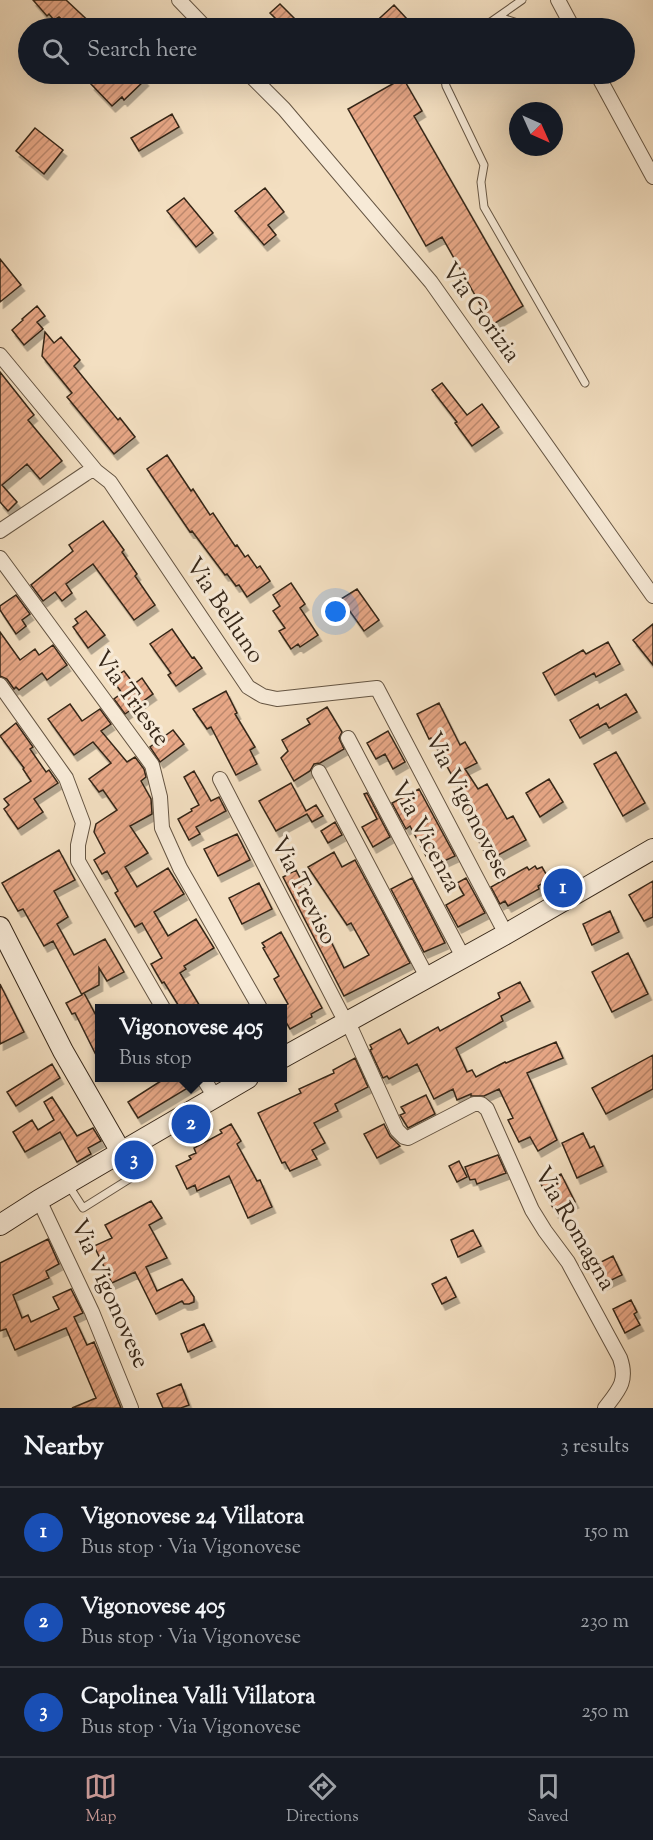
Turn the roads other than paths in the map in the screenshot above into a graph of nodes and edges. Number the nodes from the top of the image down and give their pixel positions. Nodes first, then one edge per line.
1 (179, 0) edge
2 (522, 0) edge
3 (558, 0) edge
4 (499, 17) joint
5 (196, 18) edge
6 (502, 18) edge
7 (568, 18) edge
8 (259, 84) edge
9 (446, 84) edge
10 (602, 84) edge
11 (653, 177) edge
12 (0, 355) edge
13 (585, 383) dead end
14 (96, 471) junction
15 (0, 531) edge
16 (0, 558) edge
17 (653, 596) edge
18 (0, 685) edge
19 (385, 702) joint
20 (348, 738) dead end
21 (318, 772) dead end
22 (220, 779) dead end
23 (653, 849) edge
24 (0, 927) edge
25 (506, 934) junction
26 (463, 957) junction
27 (427, 978) junction
28 (161, 1004) edge
29 (258, 1004) edge
30 (348, 1022) junction
31 (287, 1052) edge
32 (206, 1082) edge
33 (240, 1082) edge
34 (214, 1097) junction
35 (121, 1152) junction
36 (68, 1184) junction
37 (39, 1200) junction
38 (0, 1226) edge
39 (131, 1408) edge
40 (604, 1408) edge

1 - 5 street
2 - 4 lane
3 - 7 street
4 - 6 lane
8 - 17 street, Via Gorizia
9 - 13 lane
10 - 11 street
12 - 14 street, Via Belluno
14 - 15 street
14 - 19 street, Via Belluno
16 - 29 street, Via Trieste
18 - 28 street
19 - 25 street, Via Vigonovese
20 - 26 street, Via Vicenza
21 - 27 street
22 - 30 street, Via Treviso
23 - 25 main road
24 - 35 main road
25 - 26 main road
26 - 27 main road
27 - 30 main road
30 - 31 main road
30 - 40 street, Via Romagna
32 - 34 street
33 - 34 main road, Via Vigonovese
34 - 35 main road, Via Vigonovese
35 - 36 main road, Via Vigonovese
35 - 36 lane
36 - 37 main road, Via Vigonovese
37 - 38 main road, Via Vigonovese
37 - 39 street, Via Vigonovese

